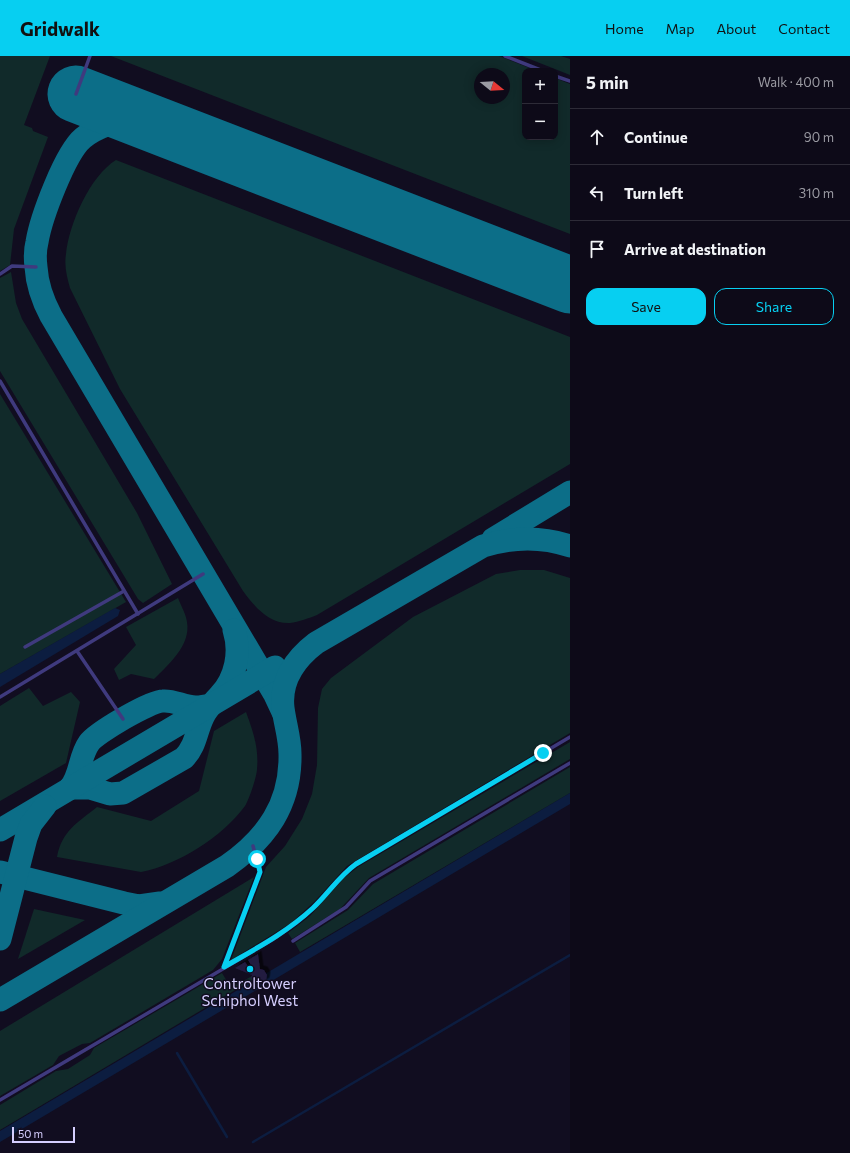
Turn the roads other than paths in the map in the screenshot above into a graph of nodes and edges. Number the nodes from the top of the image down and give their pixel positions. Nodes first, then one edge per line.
1 (90, 56) edge
2 (505, 56) edge
3 (535, 68) edge
4 (558, 77) edge
5 (570, 81) edge
6 (76, 94) dead end
7 (36, 267) dead end
8 (0, 274) edge
9 (0, 381) edge
10 (203, 574) dead end
11 (124, 591) junction
12 (138, 614) junction
13 (25, 647) dead end
14 (77, 651) junction
15 (0, 697) edge
16 (123, 719) dead end
17 (570, 737) edge
18 (570, 763) edge
19 (253, 846) dead end
20 (293, 941) dead end
21 (224, 967) junction
22 (0, 1100) edge

1 - 6 lane
2 - 3 lane
4 - 5 lane
7 - 8 lane
9 - 11 lane
10 - 12 lane
11 - 12 lane
11 - 13 lane
12 - 14 lane
14 - 15 lane
14 - 16 lane
17 - 21 lane
18 - 20 lane
19 - 21 lane
21 - 22 lane

